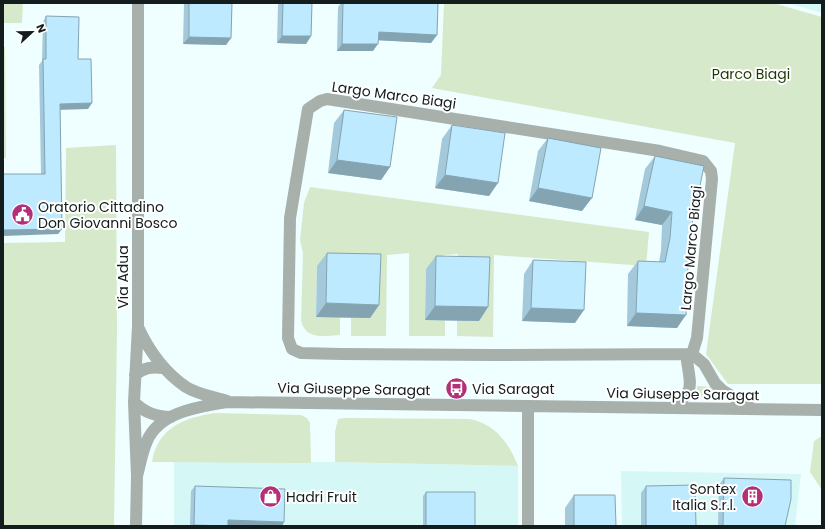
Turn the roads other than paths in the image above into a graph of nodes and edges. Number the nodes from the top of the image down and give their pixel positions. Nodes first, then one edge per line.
1 (138, 3) edge
2 (138, 326) junction
3 (692, 354) junction
4 (163, 368) junction
5 (135, 375) junction
6 (134, 402) junction
7 (227, 402) junction
8 (528, 406) junction
9 (674, 408) junction
10 (756, 410) junction
11 (819, 412) edge
12 (171, 417) junction
13 (137, 476) junction
14 (136, 526) edge
15 (528, 526) edge

1 - 2 street, Via Adua
2 - 4 street, Via Giuseppe Saragat
2 - 5 street, Via Adua
3 - 3 street, Largo Marco Biagi
3 - 9 street, Largo Marco Biagi
3 - 10 street
4 - 5 street
4 - 7 street, Via Giuseppe Saragat
5 - 6 street, Via Adua
6 - 12 street, Via Giuseppe Saragat
6 - 13 street, Via Adua
7 - 8 street, Via Giuseppe Saragat
7 - 12 street, Via Giuseppe Saragat
8 - 9 street, Via Giuseppe Saragat
8 - 15 street
9 - 10 street, Via Giuseppe Saragat
10 - 11 street, Via Giuseppe Saragat
12 - 13 street, Via Giuseppe Saragat
13 - 14 street, Via Adua

